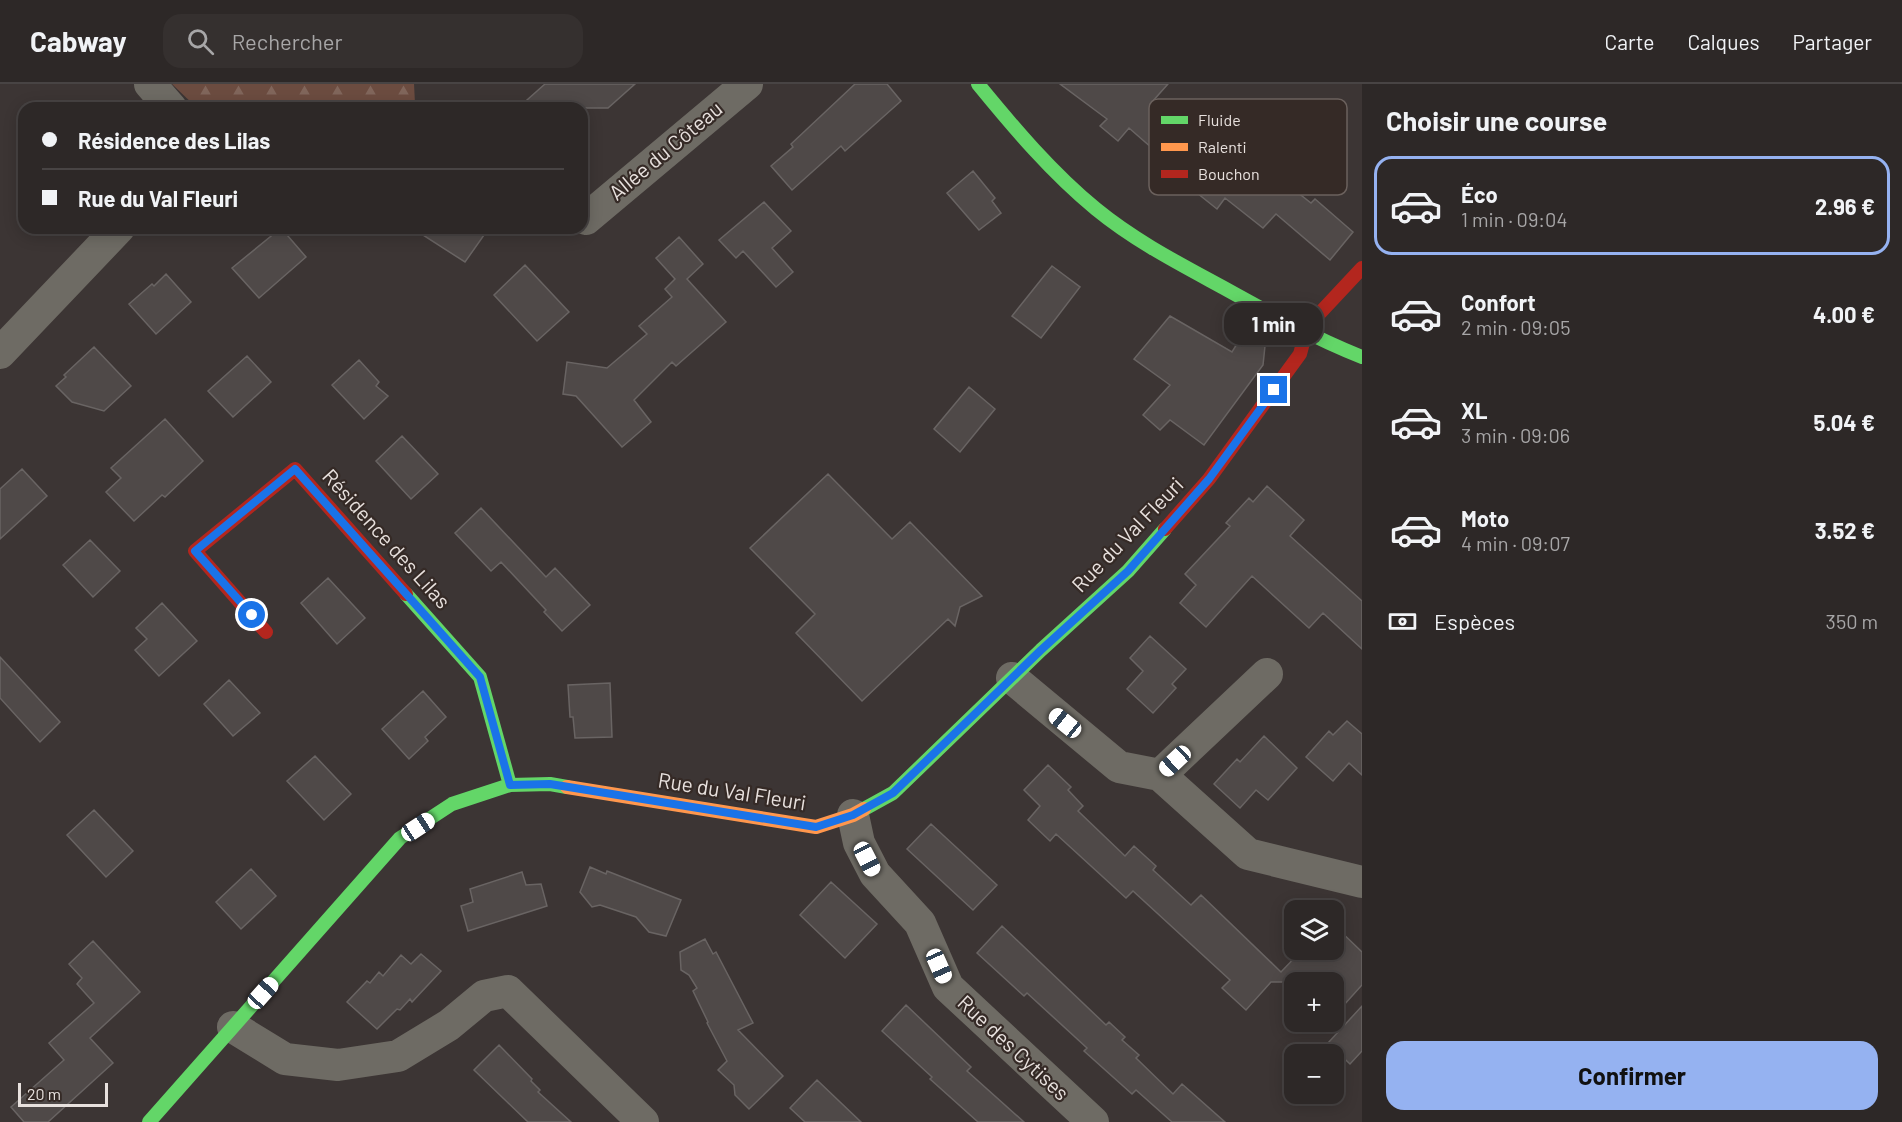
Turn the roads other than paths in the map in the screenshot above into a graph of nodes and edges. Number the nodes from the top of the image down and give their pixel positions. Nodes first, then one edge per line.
1 (150, 84) edge
2 (747, 84) edge
3 (978, 84) edge
4 (166, 102) edge
5 (588, 217) edge
6 (113, 234) edge
7 (1362, 268) edge
8 (1306, 333) junction
9 (0, 352) edge
10 (1362, 357) edge
11 (266, 632) dead end
12 (1267, 674) dead end
13 (1012, 678) junction
14 (1160, 775) junction
15 (510, 785) junction
16 (853, 815) junction
17 (1362, 882) edge
18 (233, 1027) junction
19 (148, 1122) edge
20 (643, 1122) edge
21 (1093, 1122) edge

1 - 4 street
2 - 5 street, Allée du Côteau
3 - 8 street
6 - 9 street
7 - 8 street, Rue du Val Fleuri
8 - 10 street
8 - 13 street, Rue du Val Fleuri
11 - 15 street, Résidence des Lilas
12 - 14 street
13 - 14 street
13 - 16 street, Rue du Val Fleuri
14 - 17 street
15 - 16 street, Rue du Val Fleuri
15 - 18 street, Rue du Val Fleuri
16 - 21 street, Rue des Cytises
18 - 19 street, Rue du Val Fleuri
18 - 20 street

